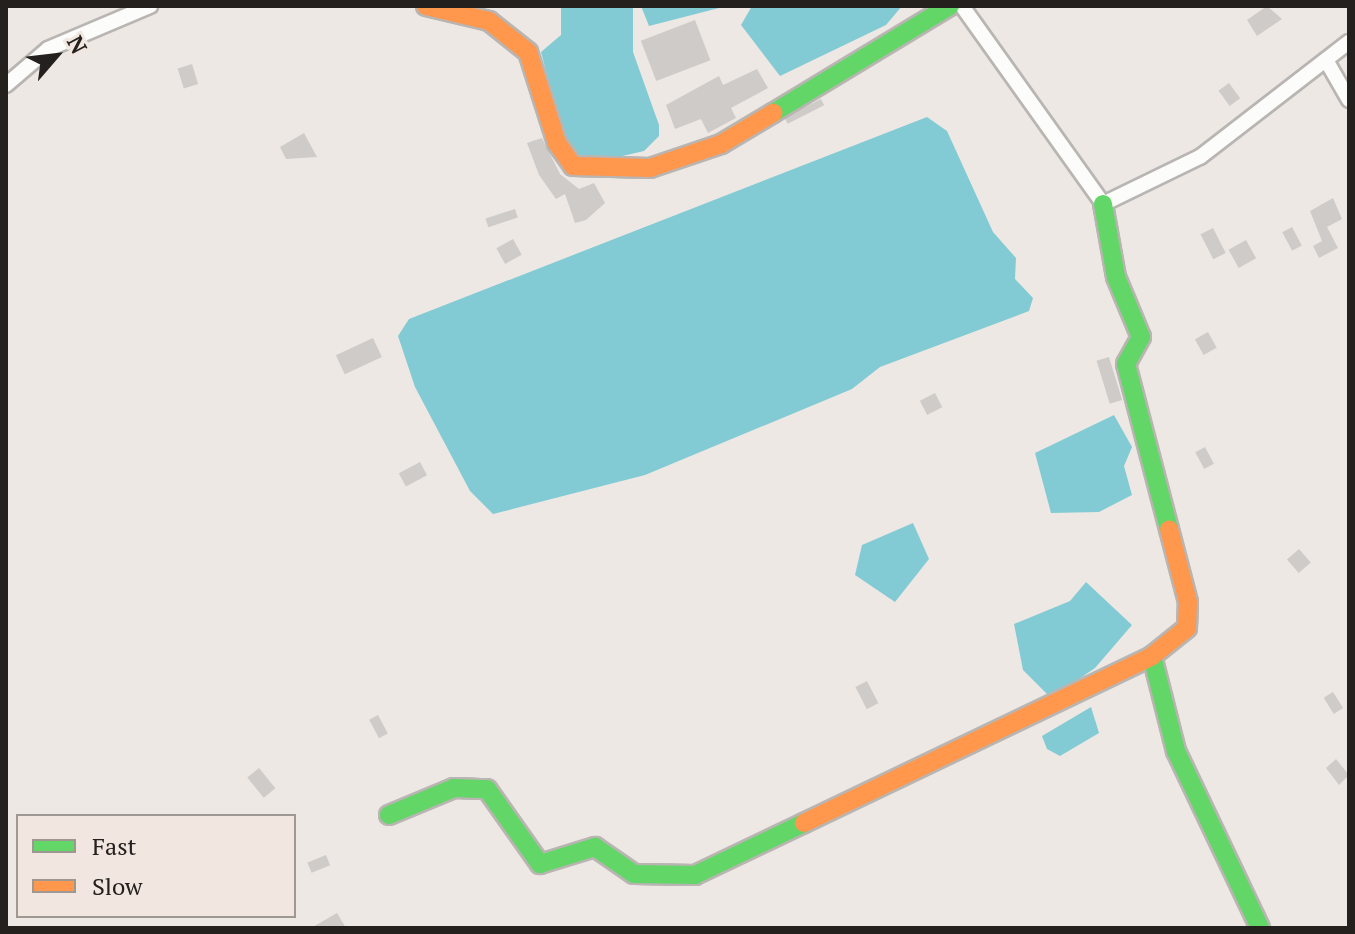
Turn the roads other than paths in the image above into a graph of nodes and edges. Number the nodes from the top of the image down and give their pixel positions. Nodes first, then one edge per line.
1 (150, 6) edge
2 (426, 6) edge
3 (950, 6) edge
4 (962, 6) edge
5 (1349, 42) edge
6 (1326, 60) junction
7 (6, 85) edge
8 (1349, 100) edge
9 (1103, 204) junction
10 (1152, 656) junction
11 (389, 815) dead end
12 (1260, 928) edge

1 - 7 street
2 - 3 street
4 - 9 street
5 - 6 street
6 - 8 street
6 - 9 street
9 - 10 street
10 - 11 street
10 - 12 street

